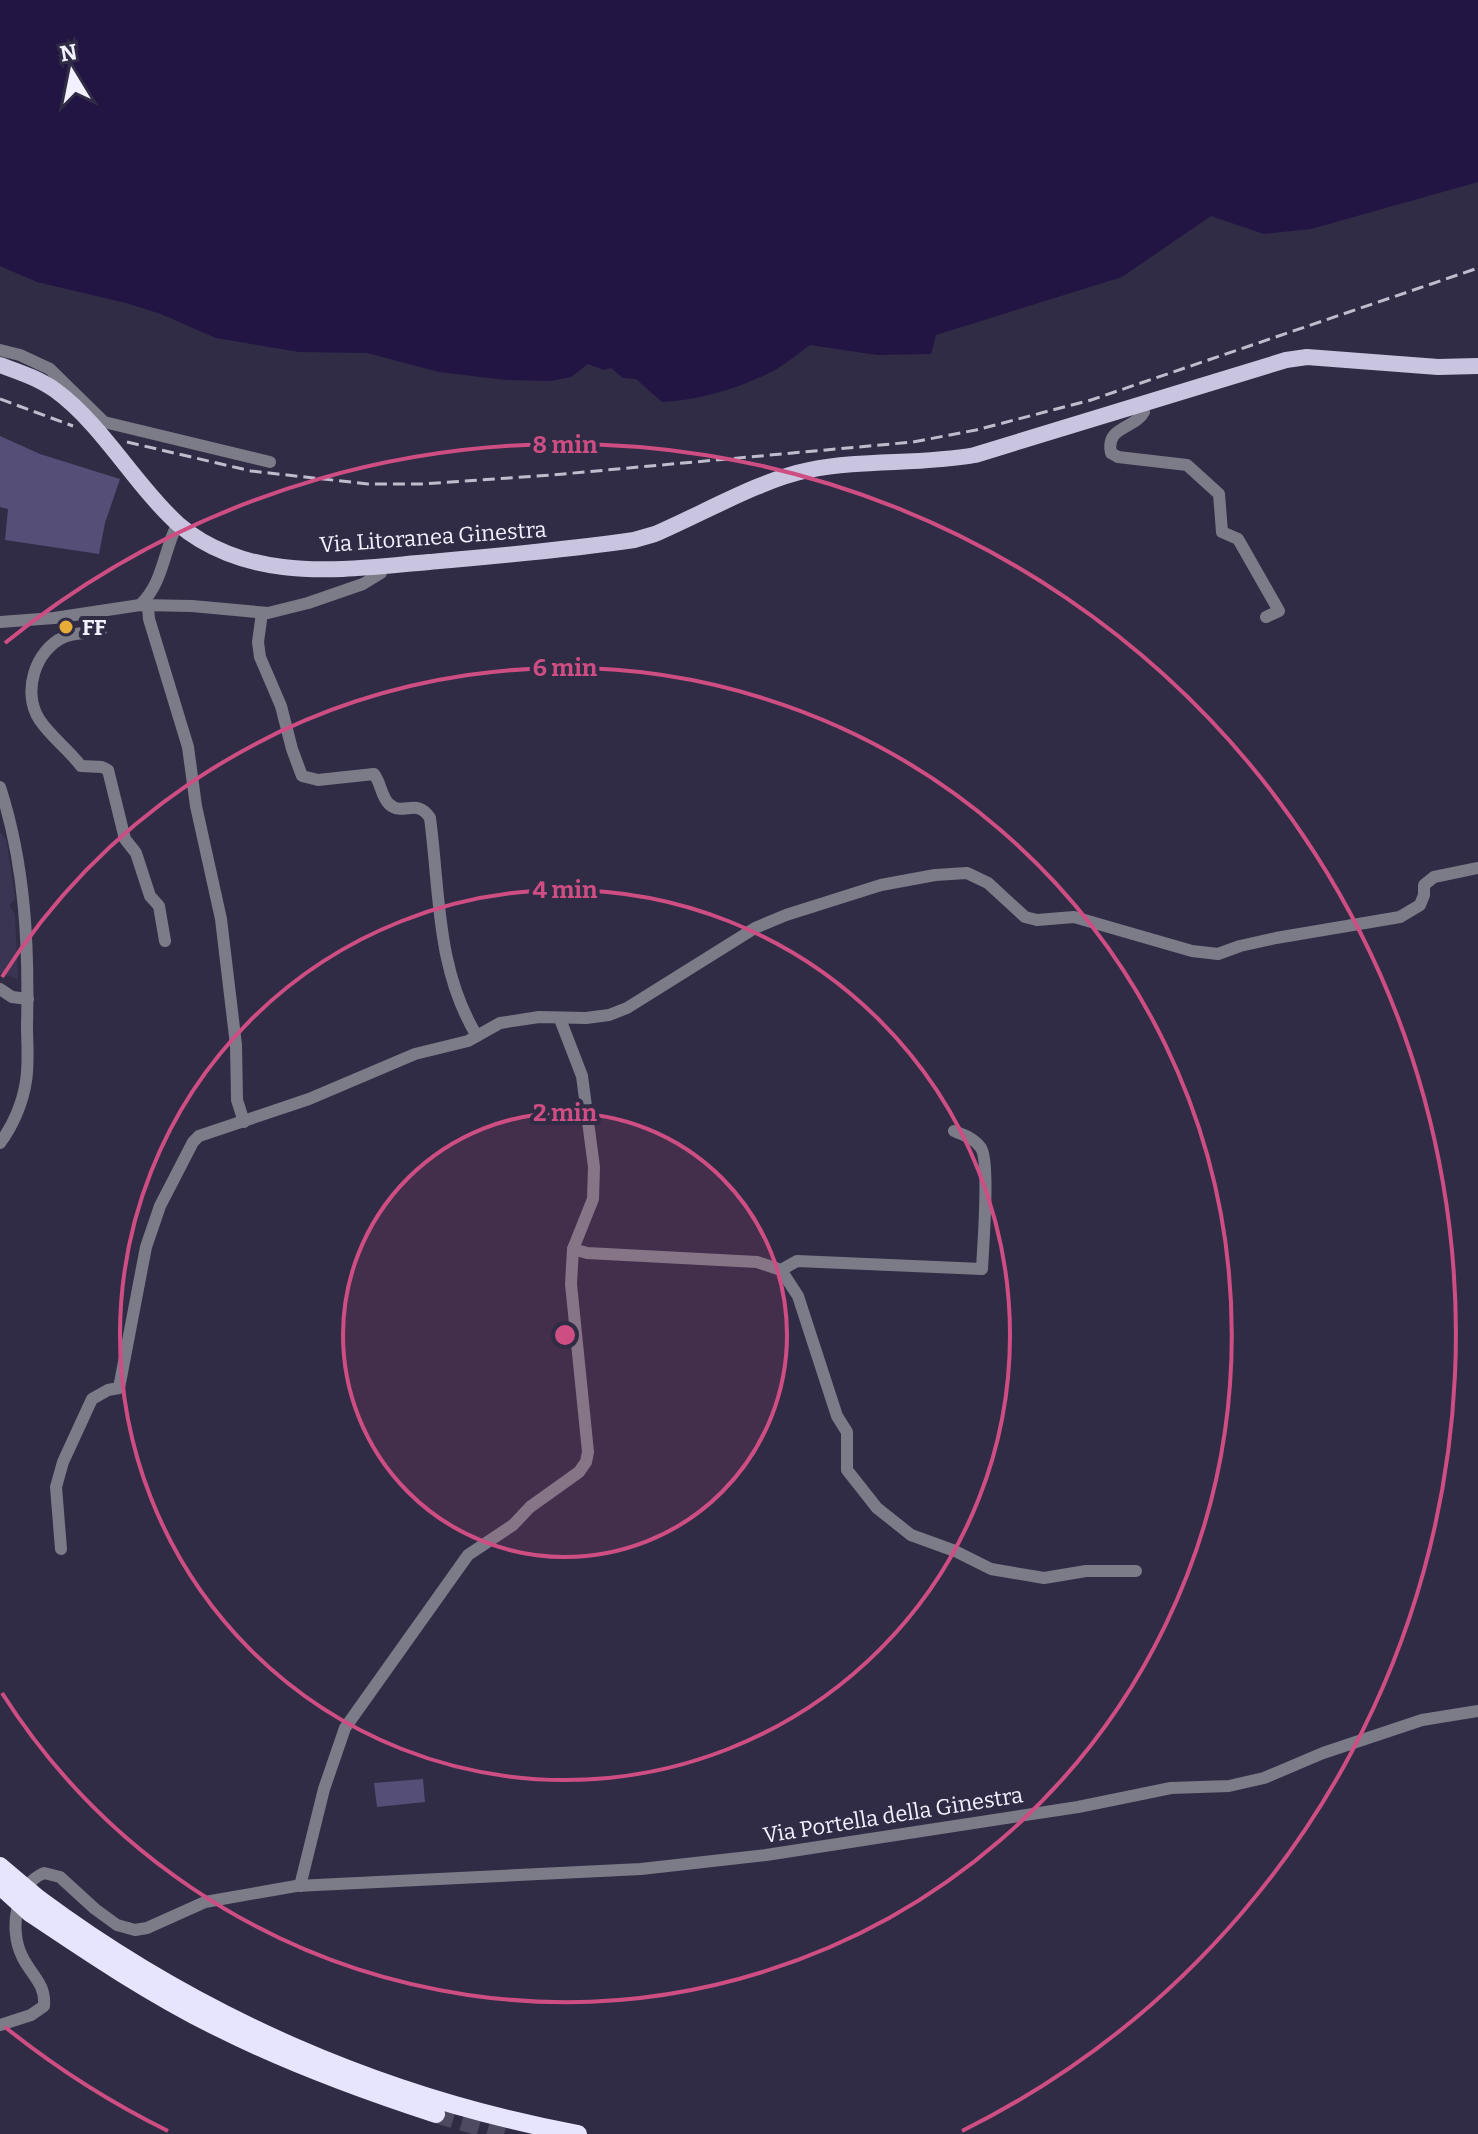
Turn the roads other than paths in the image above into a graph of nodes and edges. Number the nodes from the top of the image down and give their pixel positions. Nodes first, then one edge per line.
1 (0, 350) edge
2 (0, 365) edge
3 (1478, 366) edge
4 (1141, 404) junction
5 (270, 462) dead end
6 (178, 523) junction
7 (381, 566) junction
8 (144, 606) junction
9 (100, 613) junction
10 (262, 613) junction
11 (1266, 617) dead end
12 (0, 622) edge
13 (0, 787) edge
14 (4, 813) edge
15 (1478, 868) edge
16 (165, 941) dead end
17 (0, 989) edge
18 (28, 999) junction
19 (560, 1019) junction
20 (477, 1036) junction
21 (244, 1122) junction
22 (954, 1131) dead end
23 (0, 1143) edge
24 (573, 1249) junction
25 (781, 1270) junction
26 (61, 1549) dead end
27 (1136, 1571) dead end
28 (1478, 1711) edge
29 (0, 1866) edge
30 (0, 1886) edge
31 (300, 1886) junction
32 (34, 1906) junction
33 (0, 2025) edge
34 (436, 2114) tunnel mouth
35 (578, 2134) edge

1 - 5 street
2 - 6 main road, Via Litoranea Ginestra
3 - 4 main road, Via Litoranea Ginestra
4 - 7 main road, Via Litoranea Ginestra
4 - 11 street
6 - 7 main road, Via Litoranea Ginestra
6 - 8 street
7 - 10 street
8 - 9 street
8 - 10 street
8 - 21 street
9 - 12 street
9 - 16 street
10 - 20 street
13 - 14 street
14 - 18 street
15 - 19 street
17 - 18 street
18 - 23 street
19 - 20 street
19 - 24 street
20 - 21 street
21 - 26 street
22 - 25 street
24 - 25 street
24 - 31 street
25 - 27 street
28 - 31 street, Via Portella della Ginestra
29 - 32 highway, bridge
30 - 32 highway, bridge
31 - 33 street, Via Portella della Ginestra
32 - 34 highway
32 - 35 highway

